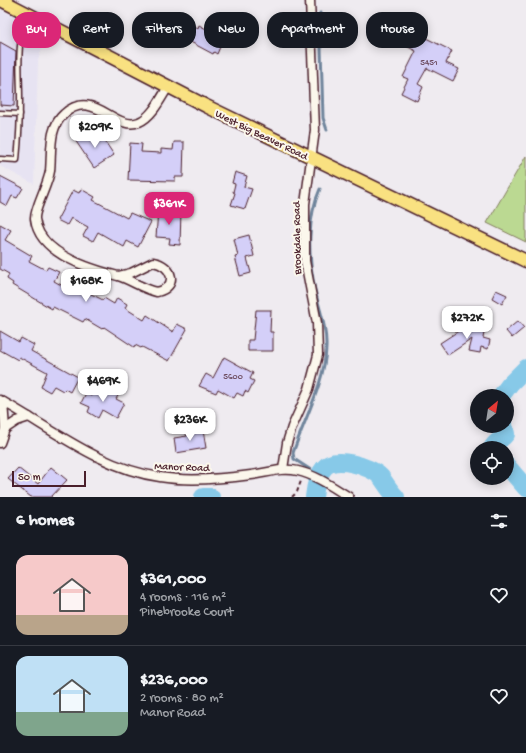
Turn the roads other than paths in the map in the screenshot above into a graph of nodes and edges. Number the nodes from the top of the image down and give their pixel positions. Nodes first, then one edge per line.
1 (1, 0) edge
2 (310, 0) edge
3 (24, 12) edge
4 (61, 31) edge
5 (20, 48) edge
6 (168, 87) junction
7 (0, 113) edge
8 (20, 114) junction
9 (0, 158) edge
10 (313, 158) junction
11 (526, 261) edge
12 (119, 276) junction
13 (2, 401) edge
14 (29, 417) junction
15 (5, 429) junction
16 (0, 443) edge
17 (283, 469) junction
18 (350, 497) edge

1 - 3 main road, West Big Beaver Road
2 - 10 street, Brookdale Road
4 - 6 main road, West Big Beaver Road
5 - 8 lane
6 - 10 main road, West Big Beaver Road
6 - 12 street
7 - 8 lane
8 - 9 lane
10 - 11 main road, West Big Beaver Road
10 - 17 street, Brookdale Road
12 - 12 street
13 - 14 street, Manor Road
13 - 15 street
14 - 15 street
14 - 17 street, Manor Road
15 - 16 street
17 - 18 street, Manor Road

